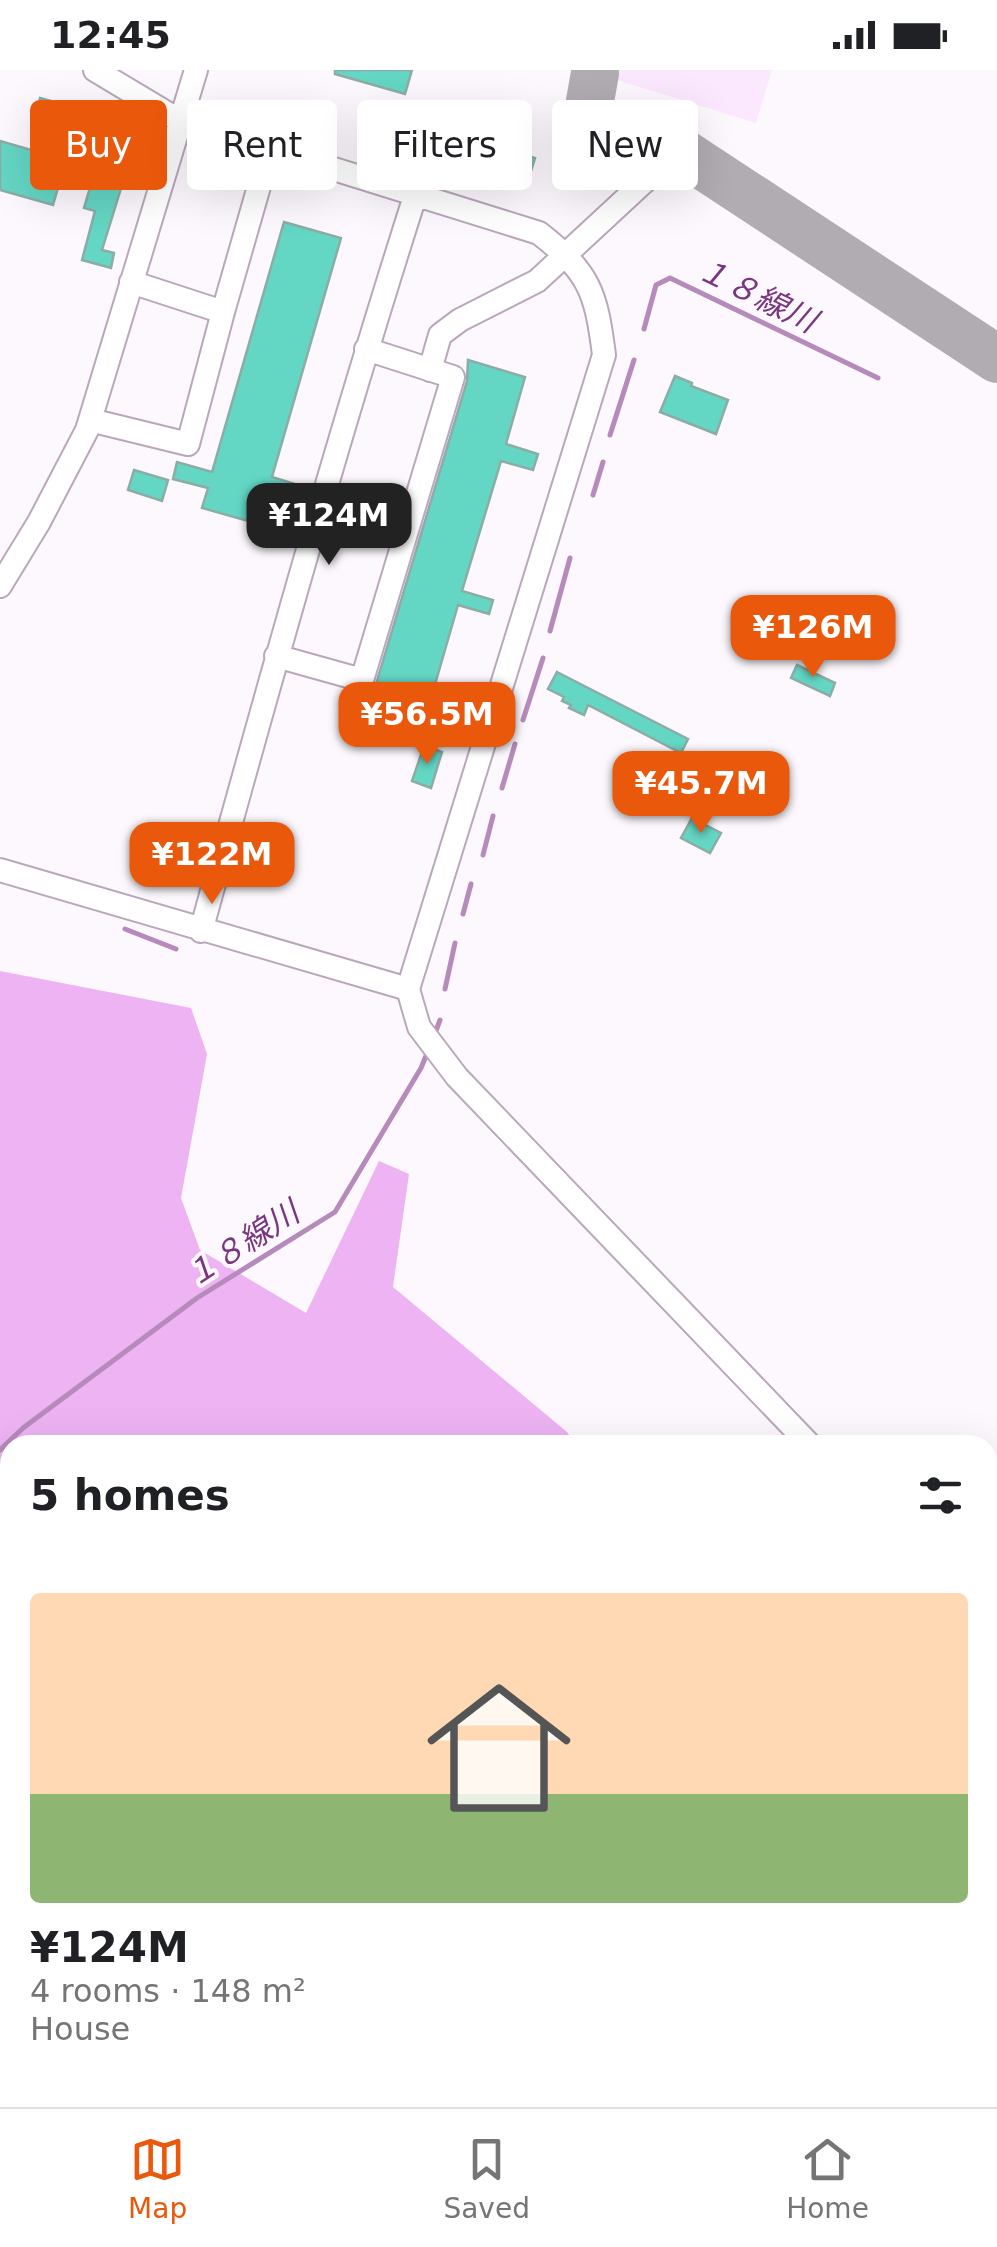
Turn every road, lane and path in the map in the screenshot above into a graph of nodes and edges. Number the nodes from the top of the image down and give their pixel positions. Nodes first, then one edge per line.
1 (95, 70) edge
2 (196, 70) edge
3 (180, 120) junction
4 (187, 122) edge
5 (337, 169) edge
6 (258, 190) edge
7 (636, 190) edge
8 (416, 193) junction
9 (567, 255) junction
10 (131, 282) junction
11 (222, 312) junction
12 (366, 349) junction
13 (430, 370) junction
14 (90, 420) junction
15 (8, 554) edge
16 (0, 586) edge
17 (276, 656) junction
18 (0, 870) edge
19 (201, 931) junction
20 (408, 989) junction
21 (800, 1435) edge

1 - 3 street
2 - 3 street
3 - 4 street
3 - 10 street
5 - 8 street
6 - 11 street
7 - 9 street
8 - 9 street
8 - 12 street
9 - 13 street
9 - 20 street
10 - 11 street
10 - 14 street
11 - 14 street
12 - 13 street
12 - 17 street
13 - 17 street
14 - 15 street
15 - 16 street
17 - 19 street
18 - 19 street
19 - 20 street
20 - 21 street

